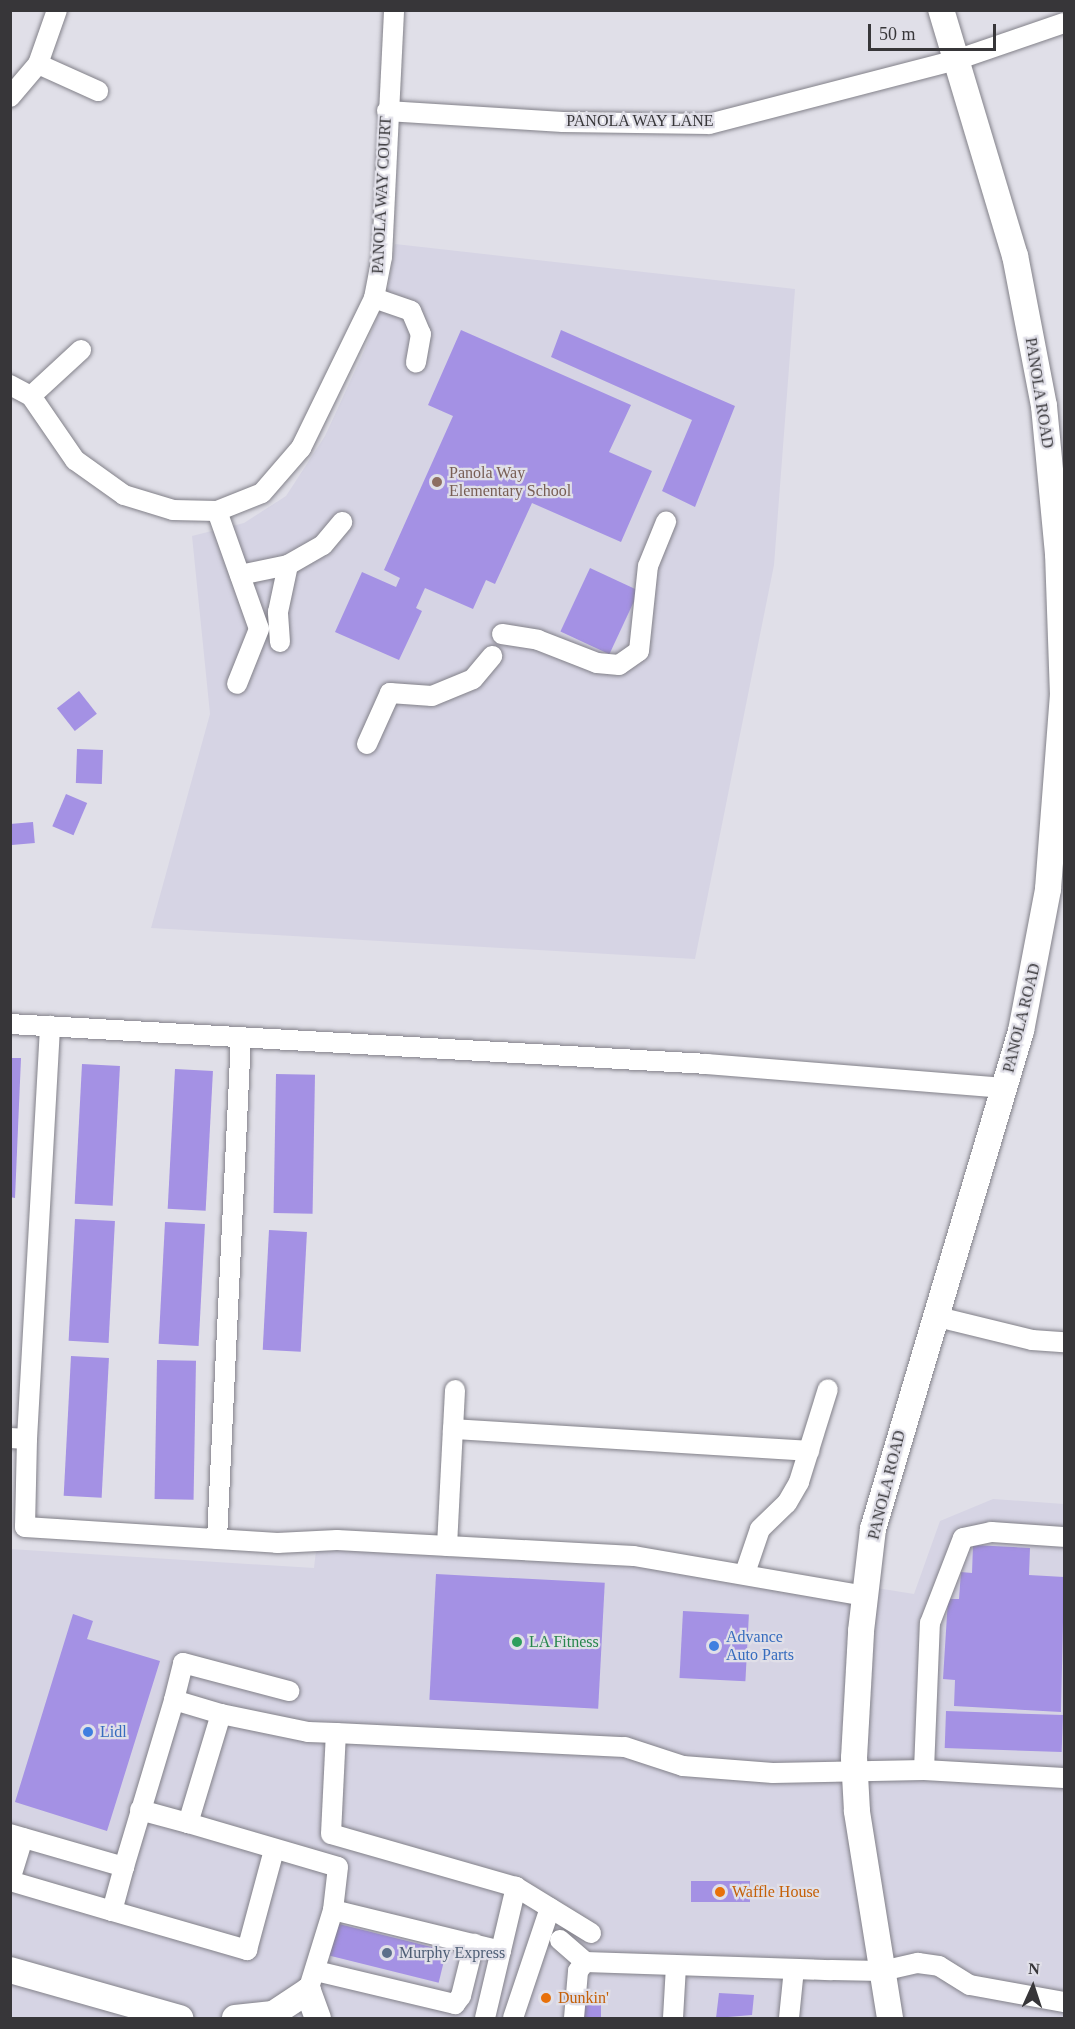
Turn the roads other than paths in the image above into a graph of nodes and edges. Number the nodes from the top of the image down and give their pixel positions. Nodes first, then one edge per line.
1 (57, 10) edge
2 (394, 10) edge
3 (941, 10) edge
4 (1065, 23) edge
5 (956, 60) junction
6 (38, 64) junction
7 (98, 91) dead end
8 (10, 97) edge
9 (387, 111) junction
10 (375, 298) junction
11 (81, 350) dead end
12 (416, 363) dead end
13 (10, 385) edge
14 (31, 396) junction
15 (217, 511) junction
16 (342, 522) dead end
17 (666, 522) dead end
18 (288, 565) junction
19 (240, 574) junction
20 (501, 634) dead end
21 (280, 642) dead end
22 (492, 656) dead end
23 (237, 684) dead end
24 (1064, 696) edge
25 (367, 744) dead end
26 (10, 1024) edge
27 (50, 1026) junction
28 (241, 1038) junction
29 (1004, 1088) junction
30 (938, 1317) junction
31 (1065, 1342) edge
32 (828, 1389) dead end
33 (455, 1390) dead end
34 (453, 1429) junction
35 (19, 1438) edge
36 (809, 1451) junction
37 (18, 1526) edge
38 (1065, 1537) edge
39 (218, 1539) junction
40 (447, 1546) junction
41 (746, 1573) junction
42 (865, 1596) junction
43 (289, 1691) dead end
44 (174, 1700) junction
45 (221, 1714) junction
46 (336, 1733) junction
47 (924, 1770) junction
48 (855, 1771) junction
49 (1065, 1778) edge
50 (140, 1810) junction
51 (188, 1823) junction
52 (17, 1836) edge
53 (344, 1838) junction
54 (274, 1851) junction
55 (124, 1867) junction
56 (338, 1867) junction
57 (10, 1881) edge
58 (516, 1887) junction
59 (550, 1908) junction
60 (333, 1910) junction
61 (112, 1911) junction
62 (567, 1918) junction
63 (591, 1933) dead end
64 (560, 1940) junction
65 (474, 1944) junction
66 (534, 1946) junction
67 (501, 1951) junction
68 (585, 1962) junction
69 (676, 1966) junction
70 (794, 1969) junction
71 (10, 1970) edge
72 (882, 1971) junction
73 (312, 1981) junction
74 (1065, 2002) edge
75 (180, 2019) edge
76 (235, 2019) edge
77 (318, 2019) edge
78 (485, 2019) edge
79 (513, 2019) edge
80 (574, 2019) edge
81 (673, 2019) edge
82 (789, 2019) edge
83 (890, 2019) edge

1 - 6 street
2 - 9 street, PANOLA WAY COURT
3 - 5 main road, PANOLA ROAD
4 - 5 street, PANOLA WAY LANE
5 - 9 street, PANOLA WAY LANE
5 - 24 main road, PANOLA ROAD
6 - 7 street
6 - 8 street
9 - 10 street, PANOLA WAY COURT
10 - 12 street
10 - 15 street, PANOLA WAY COURT
11 - 14 street
13 - 14 street
14 - 15 street
15 - 19 street
16 - 18 street
17 - 20 street
18 - 19 street
18 - 21 street
19 - 23 street
22 - 25 street
24 - 29 main road, PANOLA ROAD
26 - 27 street
27 - 28 street
27 - 35 street
28 - 29 street
28 - 39 street
29 - 30 main road, PANOLA ROAD
30 - 31 street
30 - 42 main road, PANOLA ROAD
32 - 36 street
33 - 34 street
34 - 36 street
34 - 40 street
35 - 37 street
36 - 41 street
37 - 39 street
38 - 47 street
39 - 40 street
40 - 41 street
41 - 42 street
42 - 48 main road, PANOLA ROAD
43 - 44 street
44 - 45 street
44 - 50 street
45 - 46 street
45 - 51 street
46 - 48 street
46 - 53 street
47 - 48 street
47 - 49 street
48 - 72 main road, PANOLA ROAD
50 - 51 street
50 - 55 street
51 - 54 street
52 - 55 street
52 - 57 street
53 - 56 street
53 - 58 street
54 - 56 street
54 - 61 street
55 - 61 street
56 - 60 street
57 - 61 street
58 - 59 street
58 - 67 street
59 - 62 street
59 - 66 street
60 - 65 street
60 - 73 street
62 - 63 street
62 - 64 street
64 - 66 street
64 - 68 street
65 - 67 street
65 - 73 street
66 - 79 street
67 - 78 street
68 - 69 street
68 - 80 street
69 - 70 street
69 - 81 street
70 - 72 street
70 - 82 street
71 - 75 main road
72 - 74 street
72 - 83 main road, PANOLA ROAD
73 - 76 main road
73 - 77 main road

